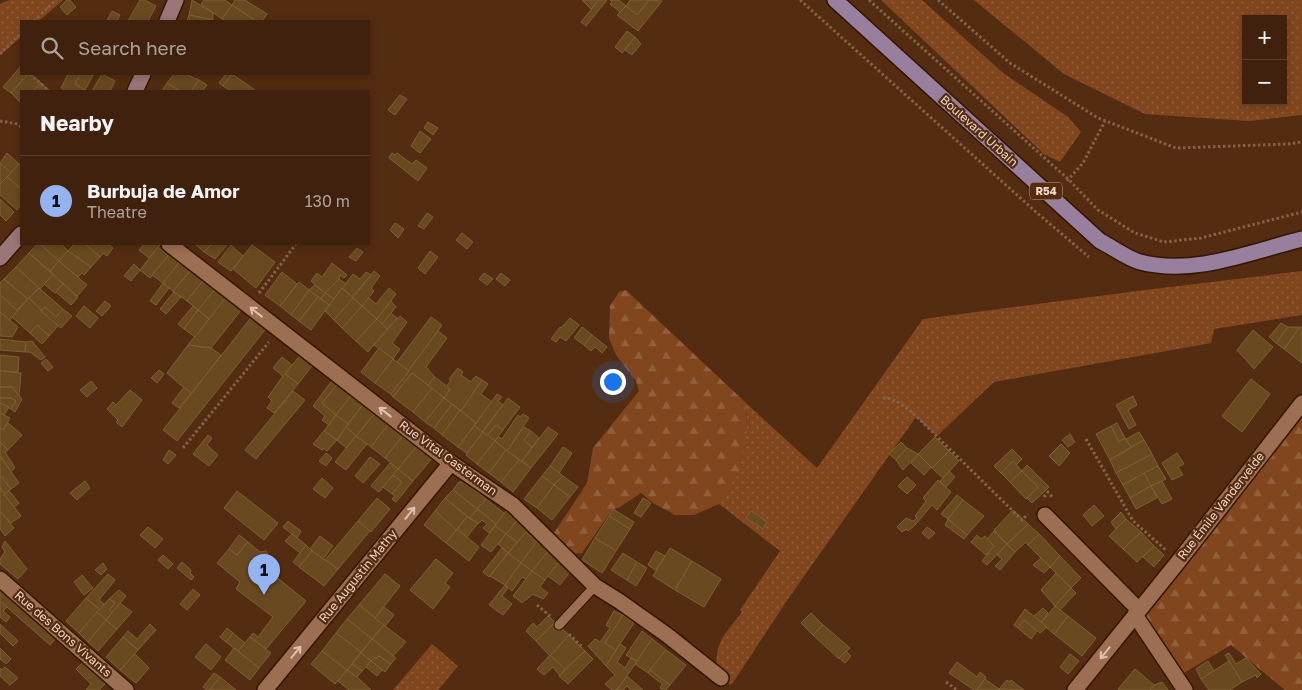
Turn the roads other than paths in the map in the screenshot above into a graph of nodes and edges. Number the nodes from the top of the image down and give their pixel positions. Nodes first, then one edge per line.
1 (176, 0) edge
2 (835, 0) edge
3 (167, 20) edge
4 (143, 75) edge
5 (136, 90) edge
6 (20, 235) edge
7 (1302, 239) edge
8 (170, 245) edge
9 (0, 258) edge
10 (1302, 402) edge
11 (451, 463) junction
12 (1045, 515) road end
13 (0, 579) edge
14 (595, 586) junction
15 (1137, 612) junction
16 (559, 625) dead end
17 (721, 678) dead end
18 (126, 690) edge
19 (265, 690) edge
20 (1074, 690) edge
21 (1185, 690) edge

1 - 3 street
2 - 7 main road, Boulevard Urbain / R54
4 - 5 street
6 - 9 street
11 -> 8 street, Rue Vital Casterman
10 - 15 street, Rue Émile Vandervelde
11 - 14 street, Rue Vital Casterman
19 -> 11 street, Rue Augustin Mathy
12 - 15 street
13 - 18 street, Rue des Bons Vivants
14 - 16 lane
14 - 17 street, Rue Vital Casterman
15 -> 20 street, Rue Émile Vandervelde
15 - 21 street

